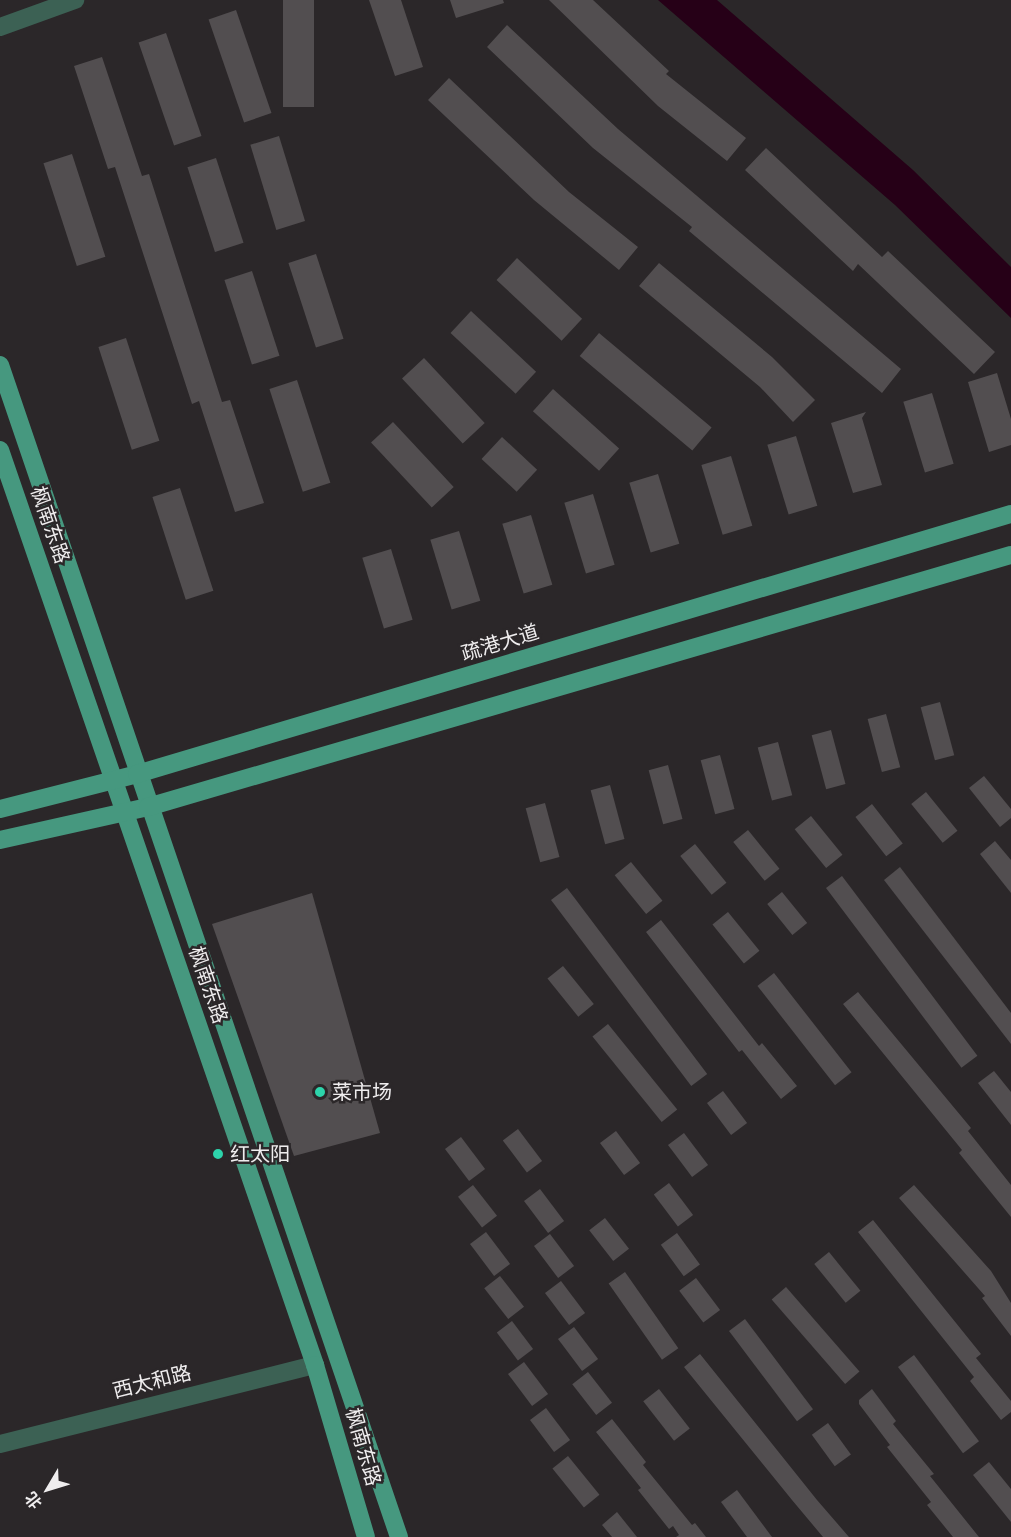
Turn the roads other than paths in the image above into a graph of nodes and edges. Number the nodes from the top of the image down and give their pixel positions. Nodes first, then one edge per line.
1 (75, 0) edge
2 (0, 27) edge
3 (0, 365) edge
4 (0, 450) edge
5 (1011, 514) edge
6 (1011, 555) edge
7 (137, 774) junction
8 (113, 780) junction
9 (148, 807) junction
10 (0, 808) edge
11 (124, 812) junction
12 (0, 840) edge
13 (315, 1365) junction
14 (0, 1444) edge
15 (366, 1537) edge
16 (399, 1537) edge

1 - 2 street
3 - 7 main road
4 - 8 main road, 枫南东路
5 - 7 main road, 疏港大道
6 - 9 main road
7 - 8 main road, 疏港大道
7 - 9 main road
8 - 10 main road, 疏港大道
8 - 11 main road, 枫南东路
9 - 11 main road
9 - 16 main road
11 - 12 main road
11 - 13 main road, 枫南东路
13 - 14 street, 西太和路
13 - 15 main road, 枫南东路

